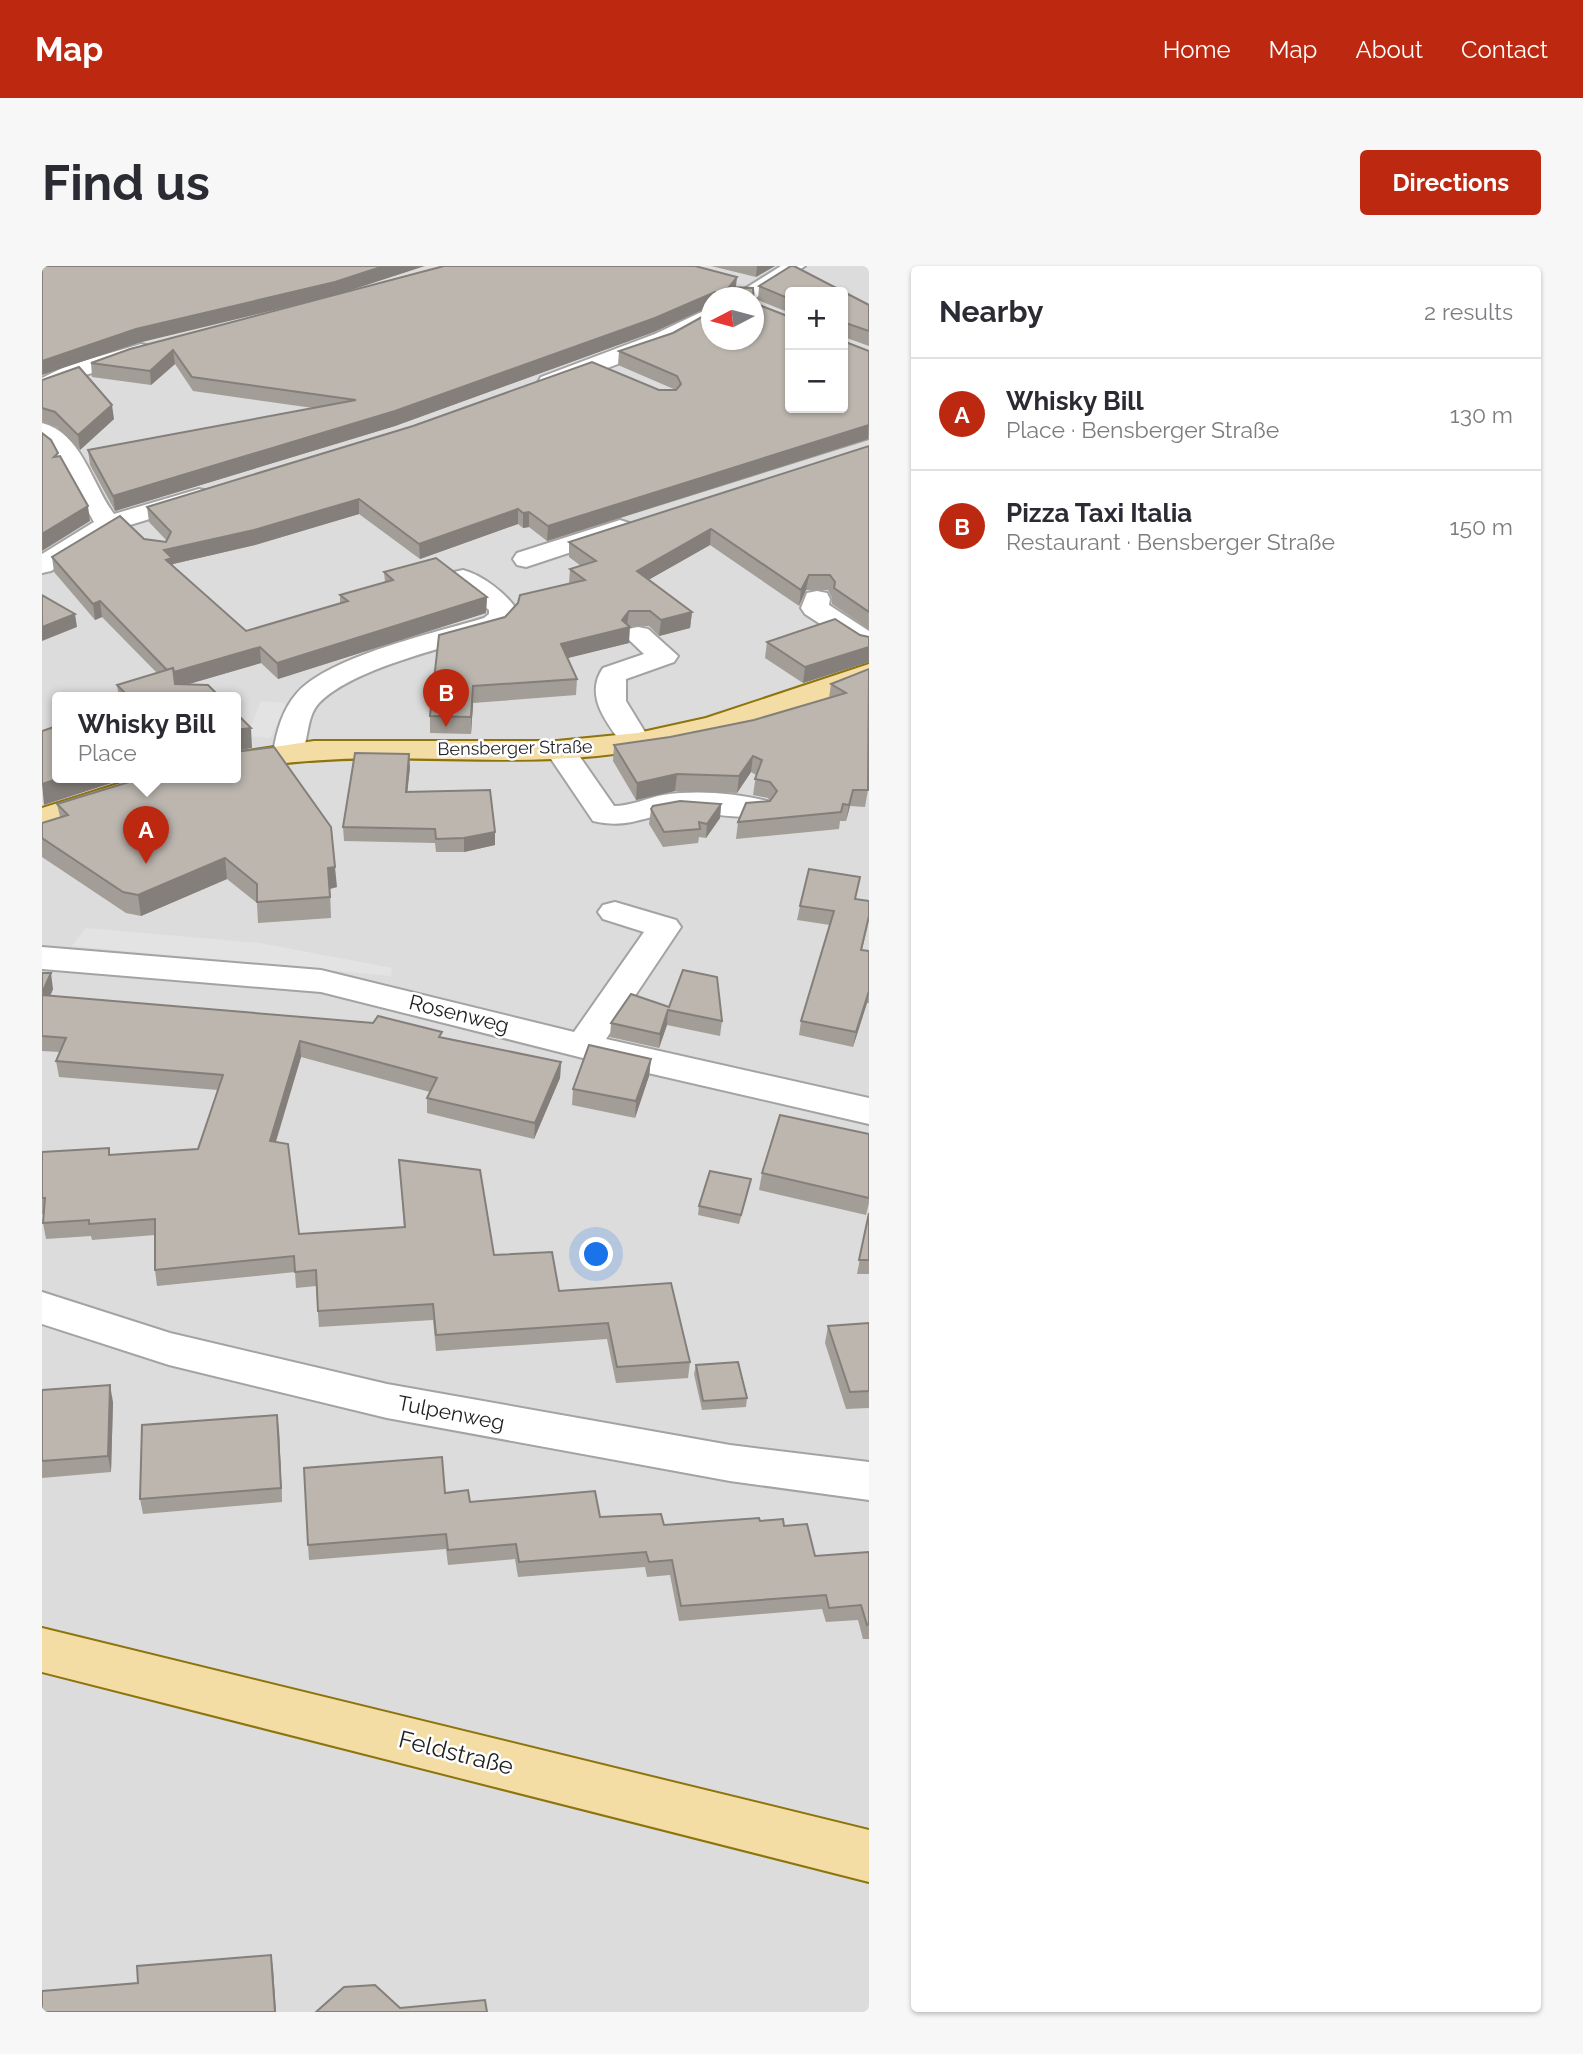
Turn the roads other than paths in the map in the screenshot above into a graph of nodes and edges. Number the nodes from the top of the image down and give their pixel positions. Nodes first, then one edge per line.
1 (794, 266) edge
2 (764, 297) edge
3 (701, 319) edge
4 (163, 345) edge
5 (592, 365) junction
6 (617, 376) edge
7 (42, 386) edge
8 (526, 390) edge
9 (42, 430) edge
10 (54, 452) edge
11 (220, 490) edge
12 (645, 520) edge
13 (118, 521) junction
14 (151, 541) edge
15 (526, 559) dead end
16 (42, 565) edge
17 (463, 578) edge
18 (817, 599) dead end
19 (638, 635) dead end
20 (869, 643) edge
21 (867, 675) edge
22 (636, 742) junction
23 (560, 750) junction
24 (288, 752) junction
25 (241, 761) edge
26 (154, 783) edge
27 (756, 808) edge
28 (42, 818) edge
29 (615, 912) dead end
30 (42, 958) edge
31 (583, 1046) junction
32 (869, 1111) edge
33 (42, 1308) edge
34 (869, 1481) edge
35 (42, 1650) edge
36 (869, 1856) edge

1 - 2 street
3 - 5 street
4 - 7 street
5 - 6 street
5 - 8 street
9 - 10 street
10 - 13 street
11 - 13 street
12 - 15 street
13 - 14 street
13 - 16 street
17 - 24 street
18 - 20 street
19 - 22 street
21 - 22 main road, Bensberger Straße
22 - 23 main road, Bensberger Straße
23 - 24 main road, Bensberger Straße
23 - 27 street
24 - 25 main road, Bensberger Straße
26 - 28 main road
29 - 31 street
30 - 31 street, Rosenweg
31 - 32 street, Rosenweg
33 - 34 street, Tulpenweg
35 - 36 main road, Feldstraße

